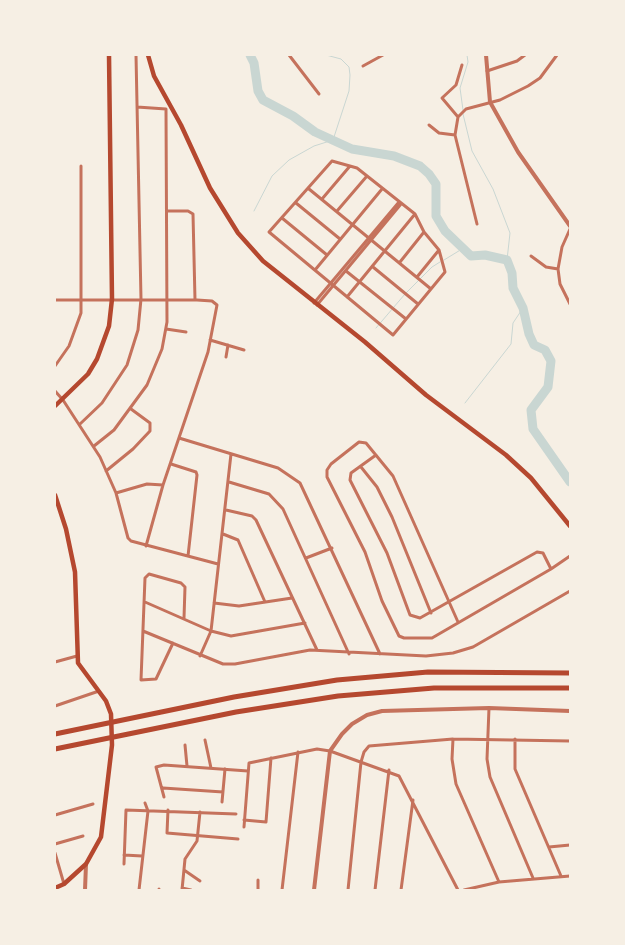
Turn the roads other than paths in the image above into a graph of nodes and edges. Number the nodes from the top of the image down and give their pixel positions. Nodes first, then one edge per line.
1 (109, 55) edge
2 (136, 55) edge
3 (148, 55) edge
4 (289, 55) edge
5 (383, 55) edge
6 (486, 55) edge
7 (524, 55) edge
8 (557, 55) edge
9 (462, 65) dead end
10 (363, 66) dead end
11 (487, 71) junction
12 (319, 94) dead end
13 (490, 102) junction
14 (137, 107) junction
15 (458, 117) junction
16 (429, 125) dead end
17 (455, 135) junction
18 (81, 166) dead end
19 (350, 166) junction
20 (367, 176) junction
21 (309, 189) junction
22 (382, 189) junction
23 (322, 200) junction
24 (296, 203) junction
25 (400, 203) junction
26 (337, 211) junction
27 (167, 212) junction
28 (415, 214) junction
29 (282, 218) junction
30 (352, 223) junction
31 (477, 224) dead end
32 (570, 227) edge
33 (424, 232) junction
34 (370, 238) junction
35 (340, 239) junction
36 (439, 250) junction
37 (386, 251) junction
38 (327, 255) junction
39 (531, 256) dead end
40 (400, 262) junction
41 (373, 267) junction
42 (558, 269) junction
43 (315, 270) junction
44 (346, 270) junction
45 (417, 277) junction
46 (361, 283) junction
47 (332, 284) junction
48 (431, 289) junction
49 (347, 297) junction
50 (141, 299) junction
51 (168, 299) junction
52 (55, 300) edge
53 (81, 300) junction
54 (112, 300) junction
55 (195, 300) junction
56 (315, 304) junction
57 (418, 304) junction
58 (570, 304) edge
59 (406, 320) junction
60 (166, 329) junction
61 (186, 332) dead end
62 (210, 340) junction
63 (228, 345) junction
64 (244, 350) dead end
65 (226, 357) dead end
66 (55, 366) edge
67 (55, 391) edge
68 (63, 400) junction
69 (55, 406) edge
70 (131, 409) junction
71 (80, 424) junction
72 (179, 438) junction
73 (94, 446) junction
74 (231, 454) junction
75 (376, 455) junction
76 (171, 464) junction
77 (362, 467) junction
78 (106, 471) junction
79 (229, 482) junction
80 (163, 485) junction
81 (116, 493) junction
82 (55, 495) edge
83 (226, 510) junction
84 (570, 526) edge
85 (223, 534) junction
86 (146, 546) junction
87 (332, 548) junction
88 (188, 556) junction
89 (570, 556) edge
90 (306, 558) junction
91 (218, 564) junction
92 (551, 569) junction
93 (570, 591) edge
94 (292, 598) junction
95 (145, 602) junction
96 (266, 602) junction
97 (214, 603) junction
98 (448, 604) junction
99 (431, 613) junction
100 (184, 618) junction
101 (458, 622) junction
102 (305, 623) junction
103 (144, 631) junction
104 (211, 631) junction
105 (173, 643) junction
106 (317, 650) junction
107 (349, 654) junction
108 (380, 654) junction
109 (77, 656) junction
110 (200, 656) junction
111 (55, 662) edge
112 (570, 673) edge
113 (570, 688) edge
114 (99, 691) junction
115 (55, 706) edge
116 (489, 708) junction
117 (570, 711) edge
118 (55, 734) edge
119 (488, 738) junction
120 (454, 739) junction
121 (515, 739) junction
122 (205, 740) dead end
123 (570, 741) edge
124 (185, 745) dead end
125 (55, 749) edge
126 (330, 751) junction
127 (298, 752) junction
128 (271, 758) junction
129 (361, 762) junction
130 (187, 766) junction
131 (210, 768) junction
132 (225, 769) junction
133 (388, 770) junction
134 (248, 771) junction
135 (164, 788) junction
136 (223, 792) junction
137 (164, 797) dead end
138 (413, 799) junction
139 (222, 802) dead end
140 (145, 803) dead end
141 (93, 804) dead end
142 (168, 810) junction
143 (148, 811) junction
144 (200, 812) junction
145 (236, 814) dead end
146 (55, 815) edge
147 (244, 820) junction
148 (244, 828) dead end
149 (82, 836) dead end
150 (198, 836) junction
151 (238, 838) dead end
152 (55, 844) edge
153 (570, 845) edge
154 (549, 847) junction
155 (55, 853) edge
156 (124, 855) junction
157 (142, 856) junction
158 (86, 864) junction
159 (124, 864) dead end
160 (184, 870) junction
161 (561, 876) junction
162 (570, 876) edge
163 (533, 878) junction
164 (258, 880) dead end
165 (200, 881) dead end
166 (499, 882) junction
167 (64, 884) junction
168 (484, 885) junction
169 (55, 888) edge
170 (182, 889) edge
171 (85, 890) edge
172 (139, 890) edge
173 (191, 890) edge
174 (258, 890) edge
175 (282, 890) edge
176 (314, 890) edge
177 (348, 890) edge
178 (375, 890) edge
179 (401, 890) edge
180 (458, 890) edge
181 (464, 890) edge
182 (485, 890) edge

1 - 54 main road
2 - 14 street
3 - 56 main road
4 - 12 street
5 - 10 street
6 - 11 street
7 - 11 street
8 - 13 street
9 - 15 street
11 - 13 street
13 - 15 street
13 - 32 street
14 - 27 street
14 - 50 street
15 - 17 street
16 - 17 street
17 - 31 street
18 - 53 street
19 - 20 street
19 - 21 street
19 - 23 street
20 - 22 street
20 - 26 street
21 - 23 street
21 - 24 street
22 - 25 street
22 - 30 street
23 - 26 street
24 - 29 street
24 - 35 street
25 - 28 street
25 - 34 street
26 - 30 street
27 - 51 street
27 - 55 street
28 - 33 street
28 - 37 street
29 - 38 street
29 - 43 street
30 - 34 street
30 - 35 street
32 - 42 street
33 - 36 street
33 - 40 street
34 - 37 street
34 - 44 street
34 - 47 street
35 - 38 street
36 - 45 street
36 - 48 street
37 - 40 street
37 - 41 street
38 - 43 street
39 - 42 street
40 - 45 street
41 - 46 street
41 - 57 street
42 - 58 street
43 - 47 street
44 - 46 street
44 - 47 street
45 - 48 street
46 - 49 street
46 - 59 street
47 - 49 street
47 - 56 street
48 - 57 street
49 - 59 street
50 - 51 street
50 - 54 street
50 - 71 street
51 - 55 street
51 - 60 street
52 - 53 street
53 - 54 street
53 - 66 street
54 - 68 main road
55 - 62 street
56 - 84 main road
57 - 59 street
60 - 61 street
60 - 70 street
62 - 63 street
62 - 72 street
63 - 64 street
63 - 65 street
67 - 68 street
68 - 69 main road
68 - 71 street
70 - 73 street
70 - 78 street
71 - 73 street
72 - 74 street
72 - 76 street
73 - 78 street
74 - 79 street
74 - 87 street
75 - 77 street
75 - 98 street
75 - 101 street
76 - 80 street
76 - 88 street
77 - 99 street
77 - 99 street
78 - 81 street
79 - 83 street
79 - 90 street
80 - 81 street
80 - 86 street
81 - 86 street
82 - 109 main road
83 - 85 street
83 - 94 street
85 - 91 street
85 - 96 street
86 - 88 street
87 - 90 street
87 - 108 street
88 - 91 street
89 - 92 street
90 - 107 street
91 - 97 street
92 - 98 street
92 - 101 street
93 - 108 street
94 - 96 street
94 - 102 street
95 - 100 street
95 - 100 street
95 - 103 street
96 - 97 street
97 - 104 street
98 - 99 street
98 - 101 street
100 - 104 street
102 - 104 street
102 - 106 street
103 - 105 street
103 - 105 street
104 - 110 street
105 - 110 street
106 - 107 street
106 - 110 street
107 - 108 street
109 - 111 street
109 - 114 main road
112 - 118 highway
113 - 125 highway
114 - 115 street
114 - 158 main road
116 - 117 street
116 - 119 street
116 - 126 street
119 - 120 street
119 - 121 street
119 - 163 street
120 - 129 street
120 - 166 street
121 - 123 street
121 - 154 street
122 - 131 street
124 - 130 street
126 - 127 street
126 - 129 street
126 - 176 street
127 - 128 street
127 - 175 street
128 - 134 street
128 - 147 street
129 - 133 street
129 - 177 street
130 - 131 street
130 - 135 street
131 - 132 street
132 - 134 street
132 - 136 street
133 - 138 street
133 - 178 street
134 - 147 street
135 - 136 street
135 - 137 street
136 - 139 street
138 - 179 street
138 - 180 street
140 - 143 street
141 - 146 street
142 - 143 street
142 - 144 street
142 - 150 street
143 - 156 street
143 - 157 street
144 - 145 street
144 - 150 street
147 - 148 street
149 - 152 street
150 - 151 street
150 - 160 street
153 - 154 street
154 - 161 street
155 - 167 street
156 - 157 street
156 - 159 street
157 - 172 street
158 - 167 main road
158 - 171 street
160 - 165 street
160 - 170 street
161 - 162 street
161 - 163 street
163 - 166 street
164 - 174 street
166 - 168 street
167 - 169 main road
168 - 181 street
168 - 182 street
170 - 173 street

